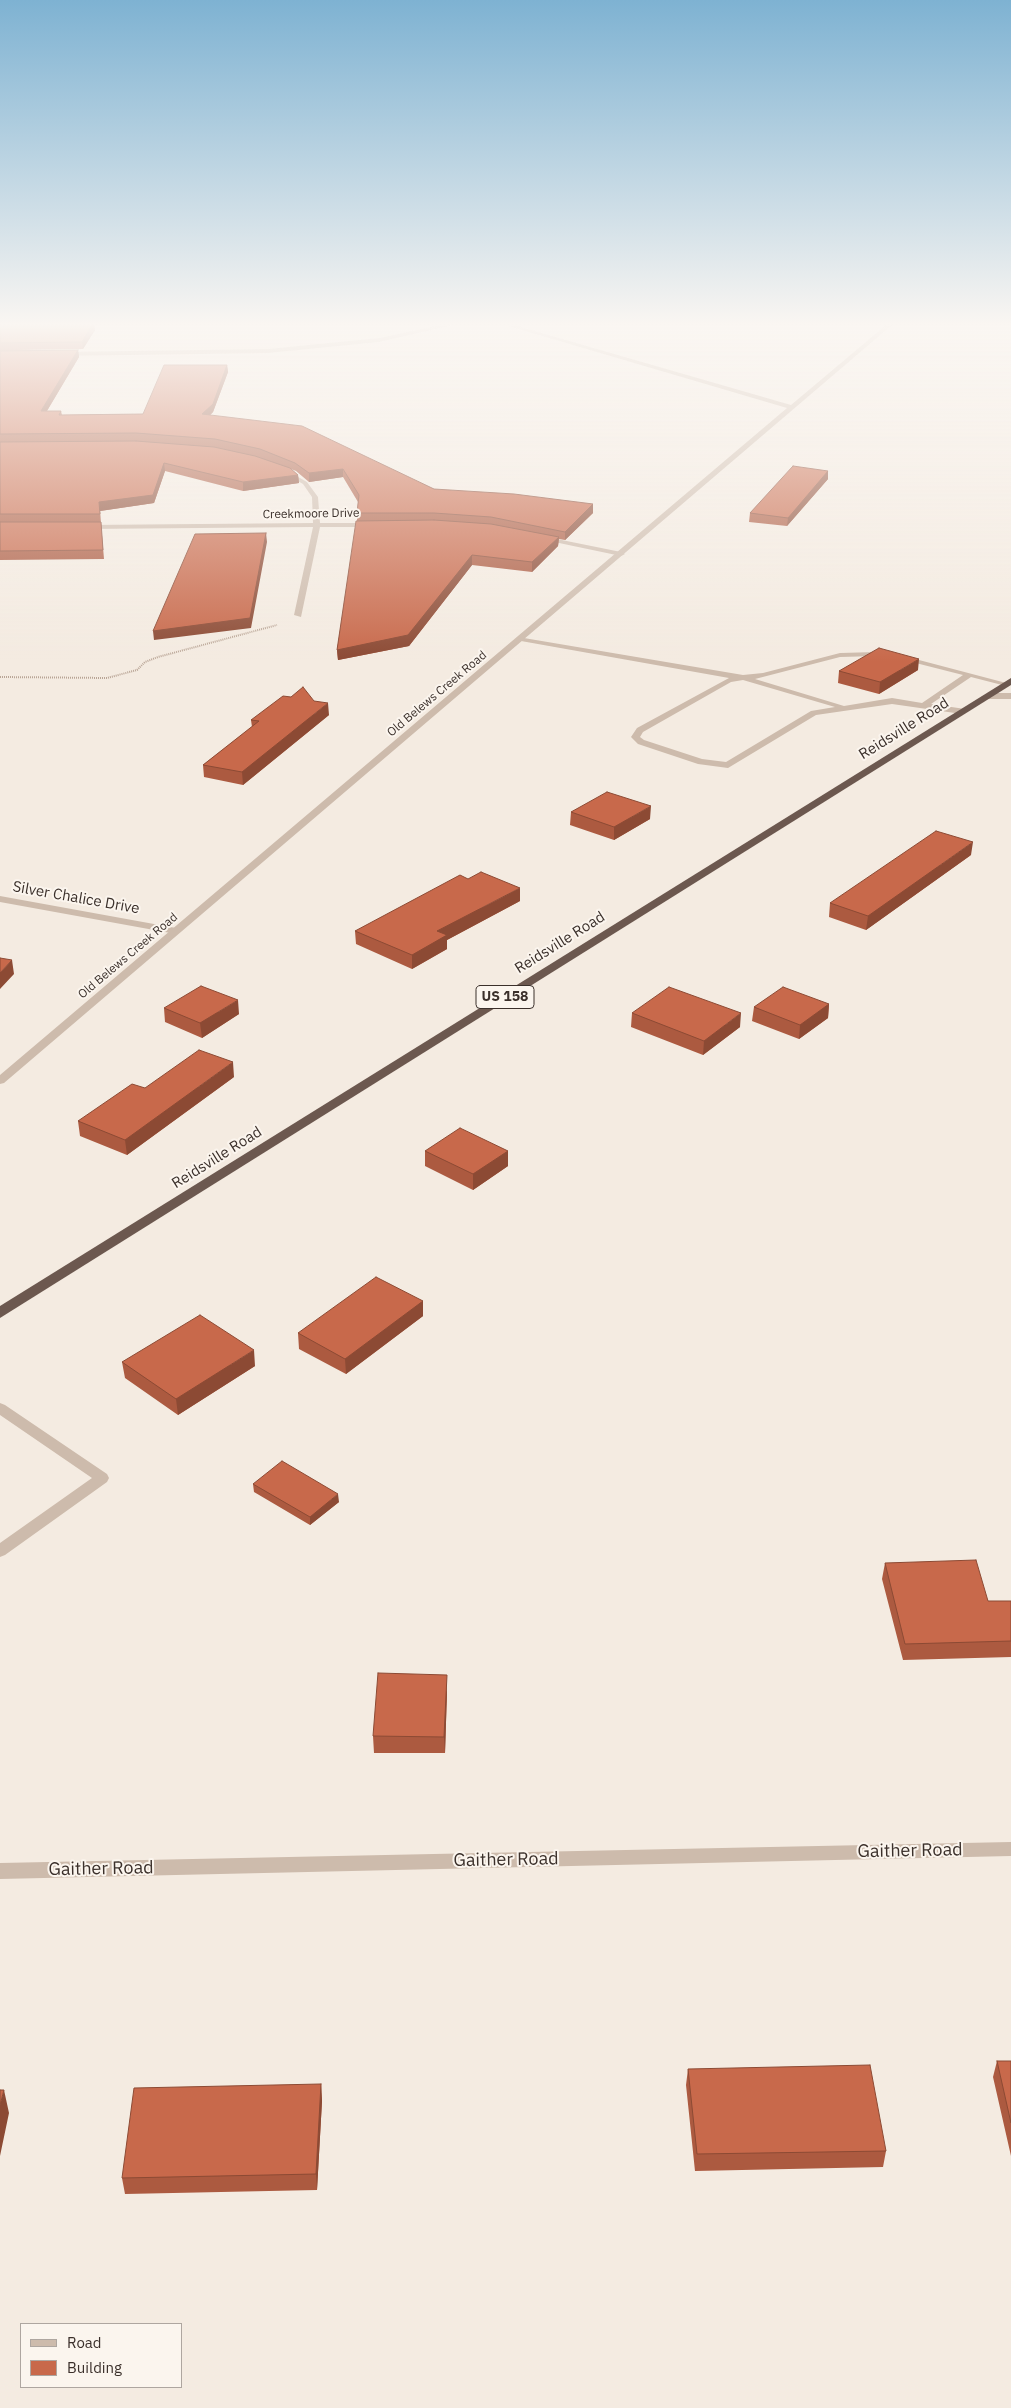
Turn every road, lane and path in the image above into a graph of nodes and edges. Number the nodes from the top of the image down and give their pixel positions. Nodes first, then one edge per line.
1 (758, 437) edge
2 (276, 467) edge
3 (376, 525) edge
4 (317, 526) junction
5 (79, 527) edge
6 (534, 537) edge
7 (621, 554) junction
8 (298, 615) joint
9 (521, 639) junction
10 (969, 675) junction
11 (0, 677) edge
12 (740, 677) junction
13 (1008, 683) edge
14 (988, 696) junction
15 (1011, 696) edge
16 (924, 704) junction
17 (845, 707) junction
18 (962, 711) junction
19 (0, 899) edge
20 (176, 931) junction
21 (0, 1081) edge
22 (0, 1313) edge
23 (0, 1408) edge
24 (0, 1551) edge
25 (1011, 1849) edge
26 (0, 1871) edge

1 - 7 street, Old Belews Creek Road
2 - 4 street
3 - 4 street, Creekmoore Drive
4 - 5 street, Creekmoore Drive
4 - 8 street
6 - 7 street
7 - 9 street, Old Belews Creek Road
8 - 11 path
9 - 12 street
9 - 20 street, Old Belews Creek Road
10 - 12 street
10 - 13 street
10 - 16 street
12 - 17 street
12 - 17 street
13 - 14 highway, Reidsville Road / US 158
14 - 15 street
14 - 18 highway, Reidsville Road / US 158
16 - 17 street
16 - 18 street
18 - 22 highway, Reidsville Road / US 158
19 - 20 street, Silver Chalice Drive
20 - 21 street, Old Belews Creek Road
23 - 24 street
25 - 26 street, Gaither Road

